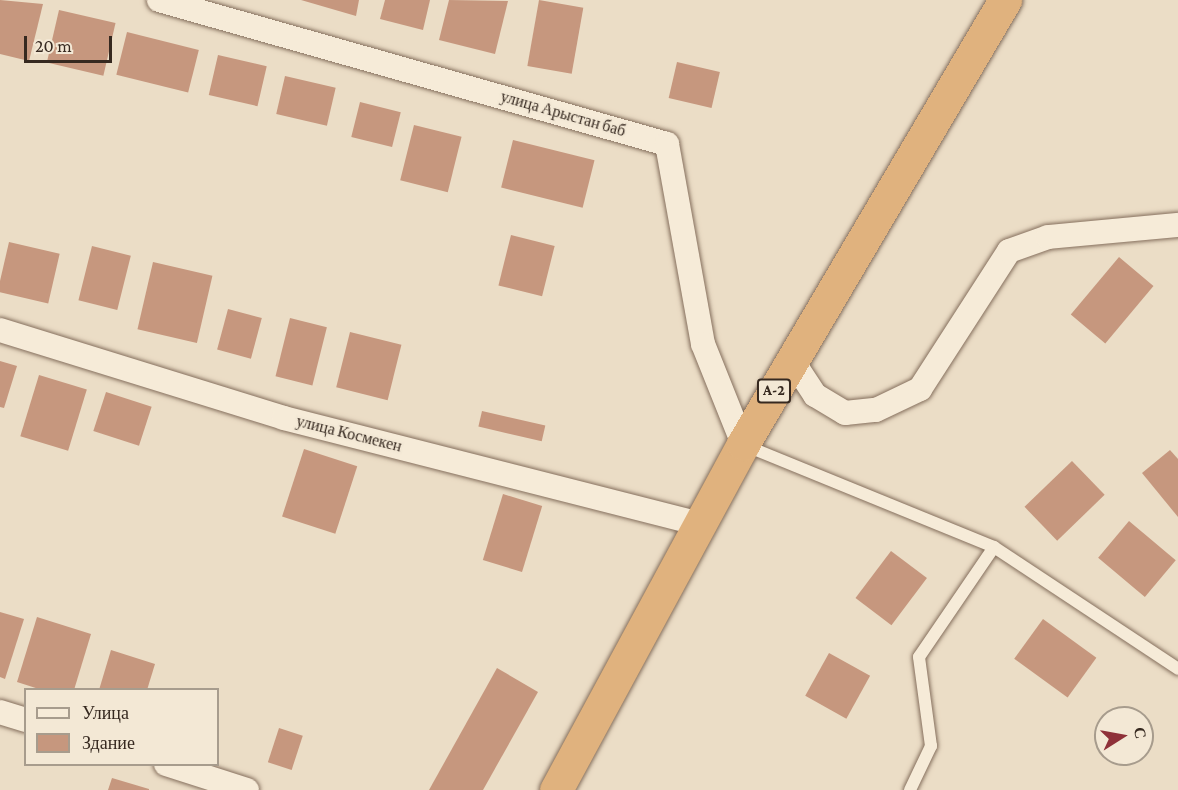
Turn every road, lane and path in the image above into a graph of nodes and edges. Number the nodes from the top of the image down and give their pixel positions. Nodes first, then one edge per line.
1 (159, 0) edge
2 (1005, 0) edge
3 (1178, 225) edge
4 (0, 330) edge
5 (792, 360) junction
6 (743, 444) junction
7 (701, 524) junction
8 (994, 547) junction
9 (1178, 669) edge
10 (0, 712) edge
11 (24, 719) edge
12 (169, 766) edge
13 (247, 790) edge
14 (556, 790) edge
15 (910, 790) edge

1 - 6 street, улица Арыстан баб
2 - 5 highway, A-2
3 - 5 street
4 - 7 street, улица Космекен
5 - 6 highway, A-2
6 - 7 highway, A-2
6 - 8 lane
7 - 14 highway, A-2
8 - 9 lane
8 - 15 lane
10 - 11 street
12 - 13 street

